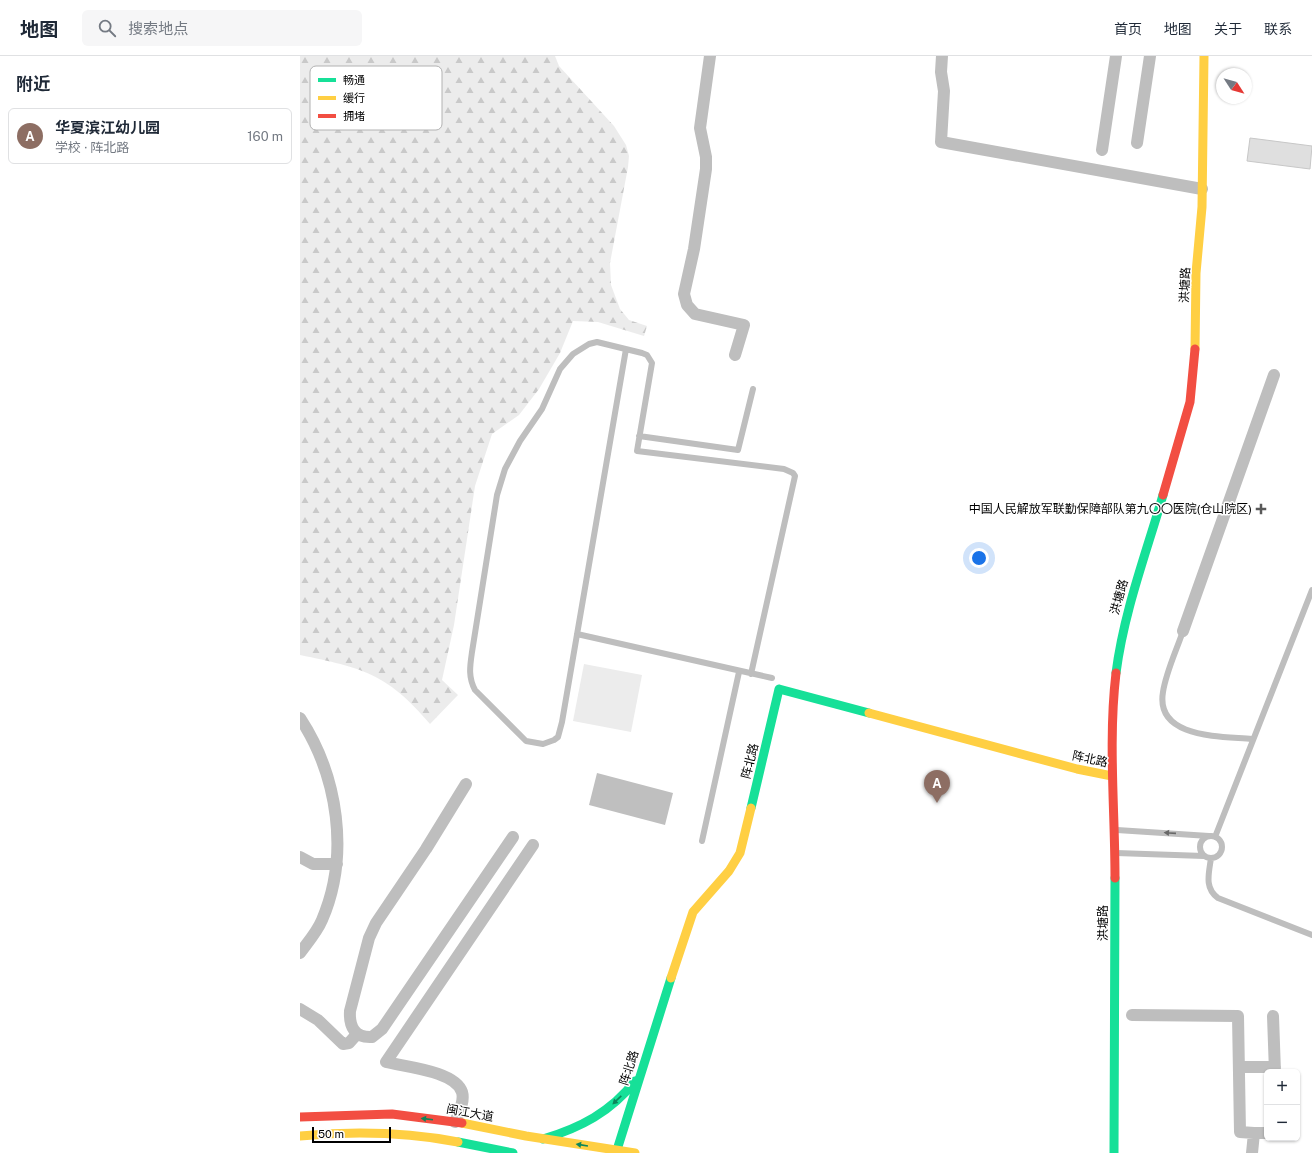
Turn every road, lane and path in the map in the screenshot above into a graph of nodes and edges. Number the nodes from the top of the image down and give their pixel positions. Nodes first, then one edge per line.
1 (710, 56) edge
2 (942, 56) edge
3 (1116, 56) edge
4 (1150, 56) edge
5 (1204, 56) edge
6 (1137, 143) dead end
7 (1102, 150) dead end
8 (1202, 189) junction
9 (626, 349) junction
10 (735, 355) dead end
11 (1274, 375) dead end
12 (753, 389) dead end
13 (639, 436) junction
14 (692, 443) junction
15 (690, 457) junction
16 (1312, 590) edge
17 (1183, 631) joint
18 (577, 634) junction
19 (739, 672) junction
20 (751, 674) junction
21 (772, 678) dead end
22 (300, 720) edge
23 (1252, 739) junction
24 (1112, 776) junction
25 (466, 784) dead end
26 (1115, 830) junction
27 (513, 836) dead end
28 (1212, 836) junction
29 (702, 841) dead end
30 (533, 845) dead end
31 (1115, 853) junction
32 (1204, 856) junction
33 (300, 857) edge
34 (1211, 858) junction
35 (337, 864) junction
36 (1312, 935) edge
37 (300, 952) edge
38 (300, 1009) edge
39 (1132, 1016) dead end
40 (1273, 1016) dead end
41 (357, 1034) junction
42 (1239, 1067) junction
43 (1264, 1069) edge
44 (1275, 1069) edge
45 (641, 1070) junction
46 (300, 1117) edge
47 (455, 1122) junction
48 (1254, 1133) junction
49 (1264, 1133) edge
50 (300, 1136) edge
51 (543, 1138) junction
52 (617, 1152) edge
53 (513, 1153) edge
54 (635, 1153) edge
55 (1114, 1153) edge
56 (1252, 1153) edge

1 - 10 street
2 - 8 street
3 - 7 street
4 - 6 street
5 - 8 street, 洪塘路
8 - 24 street, 洪塘路
9 - 13 lane
9 - 18 lane
9 - 18 lane
11 - 17 street
12 - 14 lane
13 - 14 lane
13 - 15 lane
14 - 15 lane
15 - 20 lane
16 - 23 lane
17 - 23 lane
18 - 19 lane
19 - 20 lane
19 - 29 lane
20 - 21 lane
22 - 35 street
23 - 28 lane
24 - 26 street, 洪塘路
24 - 45 street, 阵北路
25 - 41 street
28 -> 26 lane
26 - 31 street, 洪塘路
27 - 41 street
28 - 32 lane
28 - 34 lane
30 - 47 street
31 - 32 lane
31 - 55 street, 洪塘路
32 - 34 lane
33 - 35 street
34 - 36 lane
35 - 37 street
38 - 41 street
39 - 42 street
40 - 44 street
42 - 43 street
42 - 48 street
45 -> 51 street
45 - 52 street, 阵北路
47 -> 46 street, 闽江大道
47 - 51 street, 闽江大道
48 - 49 street
48 - 56 street
50 - 53 street
52 -> 51 street, 闽江大道
52 - 54 street, 闽江大道

